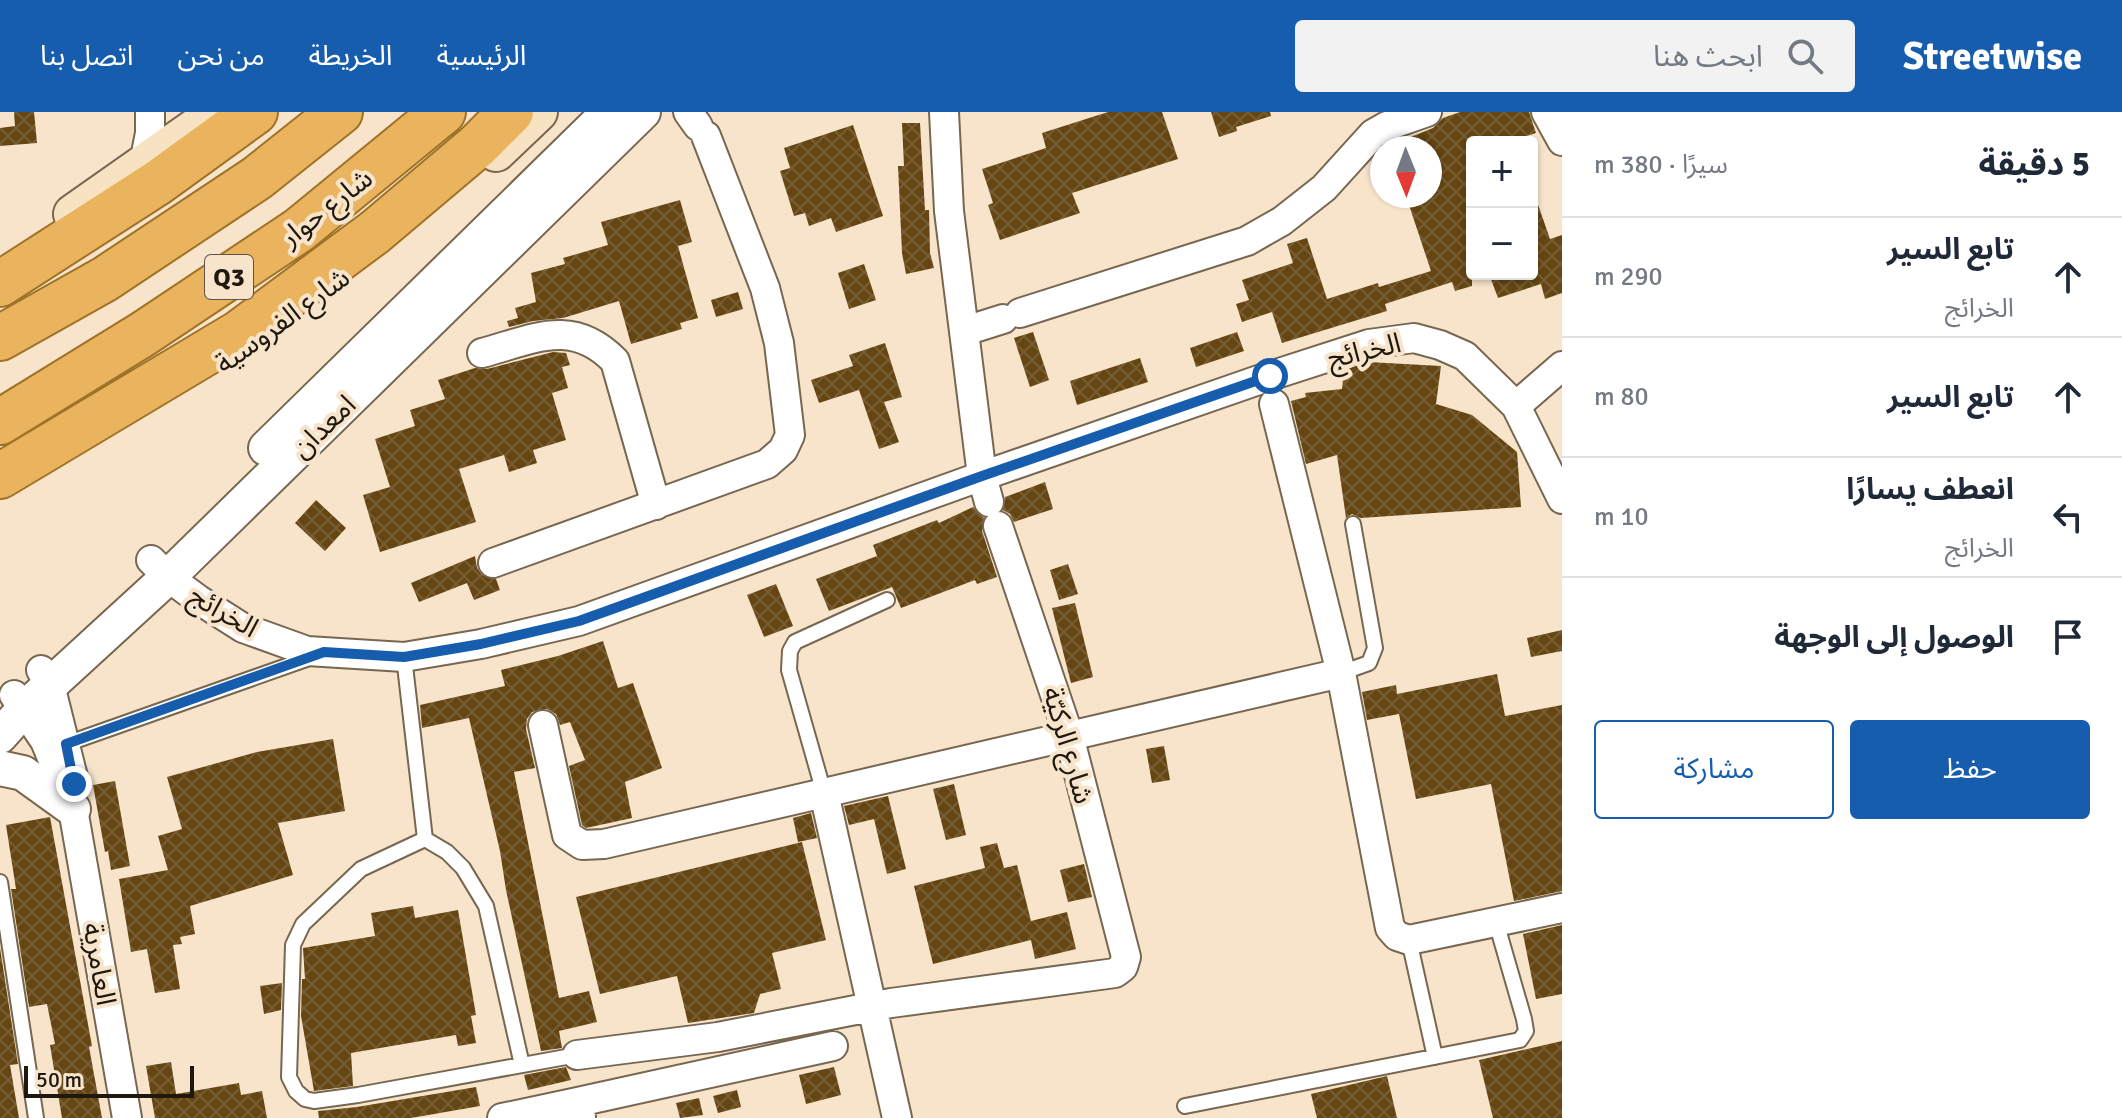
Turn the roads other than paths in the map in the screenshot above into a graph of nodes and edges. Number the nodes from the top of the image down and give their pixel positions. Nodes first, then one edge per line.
1 (150, 112) edge
2 (218, 112) edge
3 (255, 112) edge
4 (340, 112) edge
5 (443, 112) edge
6 (511, 112) edge
7 (538, 112) edge
8 (609, 112) edge
9 (643, 112) edge
10 (944, 112) edge
11 (1427, 112) edge
12 (697, 125) edge
13 (144, 164) junction
14 (0, 259) edge
15 (0, 284) edge
16 (965, 331) junction
17 (0, 338) edge
18 (482, 353) dead end
19 (1562, 366) edge
20 (1274, 404) dead end
21 (1516, 406) junction
22 (0, 422) edge
23 (0, 476) edge
24 (0, 492) edge
25 (1562, 499) edge
26 (990, 501) junction
27 (656, 505) junction
28 (1353, 524) dead end
29 (493, 563) dead end
30 (160, 569) junction
31 (887, 600) dead end
32 (324, 652) junction
33 (404, 657) junction
34 (1341, 673) junction
35 (45, 678) junction
36 (13, 704) edge
37 (543, 725) dead end
38 (0, 736) edge
39 (1069, 736) junction
40 (66, 744) junction
41 (0, 768) edge
42 (824, 793) junction
43 (73, 809) junction
44 (425, 839) junction
45 (0, 882) edge
46 (1562, 908) edge
47 (1496, 922) junction
48 (1409, 940) junction
49 (872, 1006) junction
50 (833, 1046) dead end
51 (577, 1055) joint
52 (1435, 1057) junction
53 (522, 1065) junction
54 (1185, 1106) dead end
55 (580, 1110) edge
56 (36, 1118) edge
57 (127, 1118) edge
58 (502, 1118) edge
59 (897, 1118) edge

1 - 13 street
2 - 13 main road
3 - 15 highway
4 - 17 highway, Q3
5 - 22 highway, شارع حوار / Q3
6 - 23 highway
7 - 24 main road, شارع الفروسية
8 - 30 street, امعدان
9 - 30 street, امعدان
10 - 16 street, شارع الركيّة
11 - 16 street
12 - 27 street
13 - 14 main road
16 - 26 street, شارع الركيّة
18 - 27 street
19 - 21 street
20 - 34 street
21 - 25 street, الخرائج
21 - 26 street, الخرائج
26 - 33 street, الخرائج
26 - 39 street, شارع الركيّة
27 - 29 street
28 - 34 lane
30 - 32 street, الخرائج
30 - 35 street, امعدان
31 - 42 lane
32 - 33 street, الخرائج
32 - 40 lane
33 - 44 lane
34 - 39 street
34 - 48 street
35 - 36 street, امعدان
35 - 40 street
36 - 38 street, امعدان
36 - 43 street
37 - 42 street
39 - 42 street
39 - 49 street, شارع الركيّة
40 - 43 street
41 - 43 street
42 - 49 street
43 - 57 street, العامرية
44 - 53 lane
44 - 53 lane
45 - 56 lane
46 - 47 street
47 - 48 street
47 - 52 lane
48 - 52 lane
49 - 51 street
49 - 59 street
50 - 55 street
51 - 53 lane
52 - 54 lane
55 - 58 street

